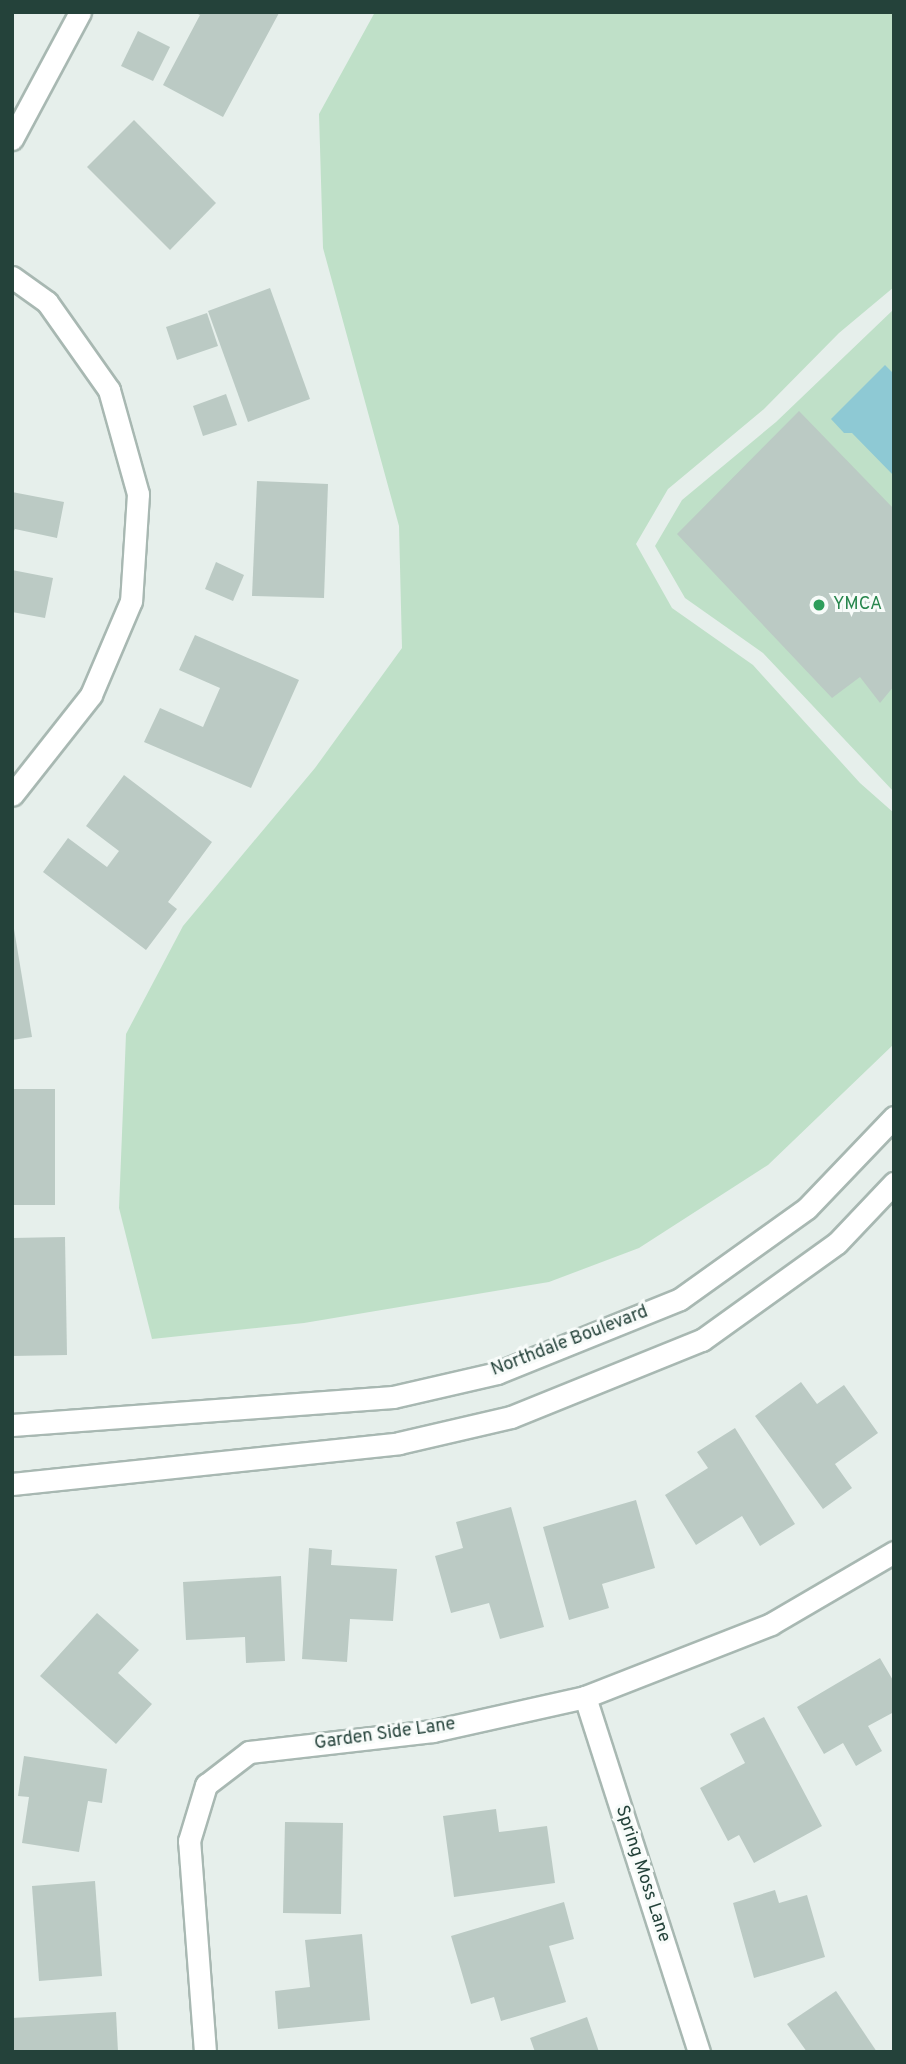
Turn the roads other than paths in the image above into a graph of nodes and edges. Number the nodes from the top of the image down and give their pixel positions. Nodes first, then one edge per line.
1 (80, 12) edge
2 (12, 139) edge
3 (12, 277) edge
4 (12, 795) edge
5 (894, 1117) edge
6 (894, 1183) edge
7 (12, 1425) edge
8 (12, 1484) edge
9 (894, 1552) edge
10 (585, 1697) junction
11 (205, 2052) edge
12 (699, 2052) edge

1 - 2 street
3 - 4 street
5 - 7 street, Northdale Boulevard
6 - 8 street
9 - 10 street, Garden Side Lane
10 - 11 street, Garden Side Lane
10 - 12 street, Spring Moss Lane

